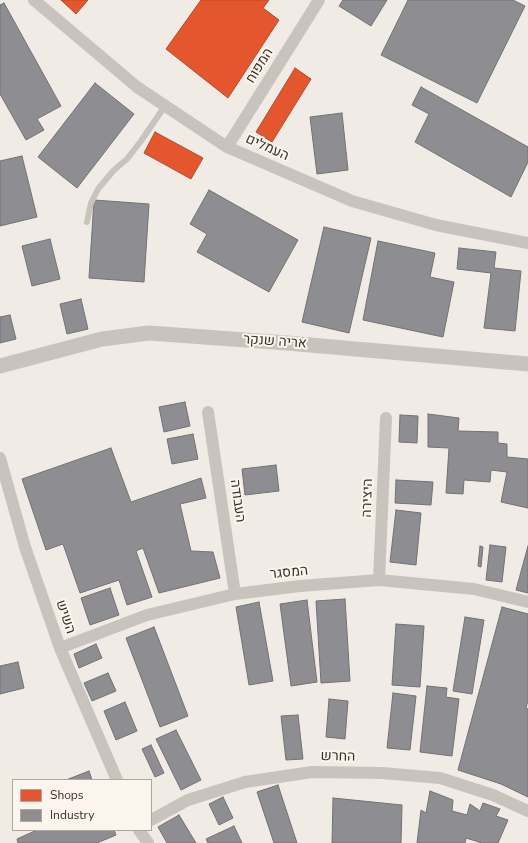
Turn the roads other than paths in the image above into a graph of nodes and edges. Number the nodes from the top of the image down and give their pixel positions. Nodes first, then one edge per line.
1 (34, 0) edge
2 (319, 0) edge
3 (165, 106) junction
4 (227, 147) junction
5 (87, 222) dead end
6 (528, 243) edge
7 (25, 360) junction
8 (528, 364) edge
9 (0, 366) edge
10 (0, 374) edge
11 (208, 412) dead end
12 (386, 418) dead end
13 (0, 458) edge
14 (379, 580) junction
15 (235, 594) junction
16 (528, 602) edge
17 (60, 648) junction
18 (117, 779) edge
19 (528, 811) edge
20 (152, 819) edge
21 (140, 831) edge
22 (148, 843) edge

1 - 3 street, העמלים
2 - 4 street, המפוח
3 - 4 street, העמלים
3 - 5 lane
4 - 6 street, העמלים
7 - 8 street, אריה שנקר
7 - 9 street, אריה שנקר
7 - 10 street, אריה שנקר
11 - 15 street, העבודה
12 - 14 street, היצירה
13 - 17 street, השיש
14 - 15 street, המסגר
14 - 16 street, המסגר
15 - 17 street, המסגר
17 - 18 street, השיש
19 - 20 street, החרש
21 - 22 street

